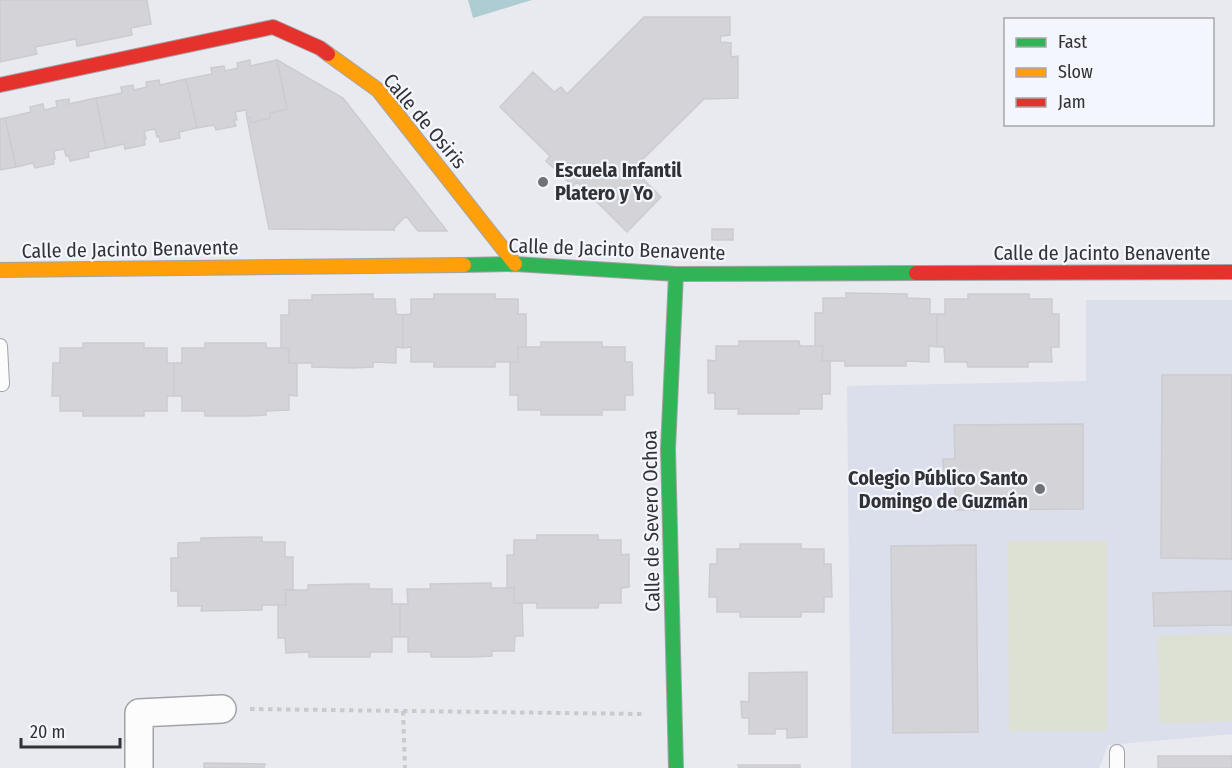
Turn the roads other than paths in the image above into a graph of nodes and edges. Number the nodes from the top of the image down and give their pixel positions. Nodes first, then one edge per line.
1 (0, 85) edge
2 (514, 264) junction
3 (0, 270) edge
4 (1232, 272) edge
5 (676, 274) junction
6 (0, 346) edge
7 (2, 384) dead end
8 (222, 709) road end
9 (1117, 752) dead end
10 (139, 768) edge
11 (676, 768) edge
12 (1117, 768) edge

1 - 2 street, Calle de Osiris
2 - 3 street, Calle de Jacinto Benavente
2 - 5 street, Calle de Jacinto Benavente
4 - 5 street, Calle de Jacinto Benavente
5 - 11 street, Calle de Severo Ochoa
6 - 7 lane
8 - 10 street
9 - 12 lane

